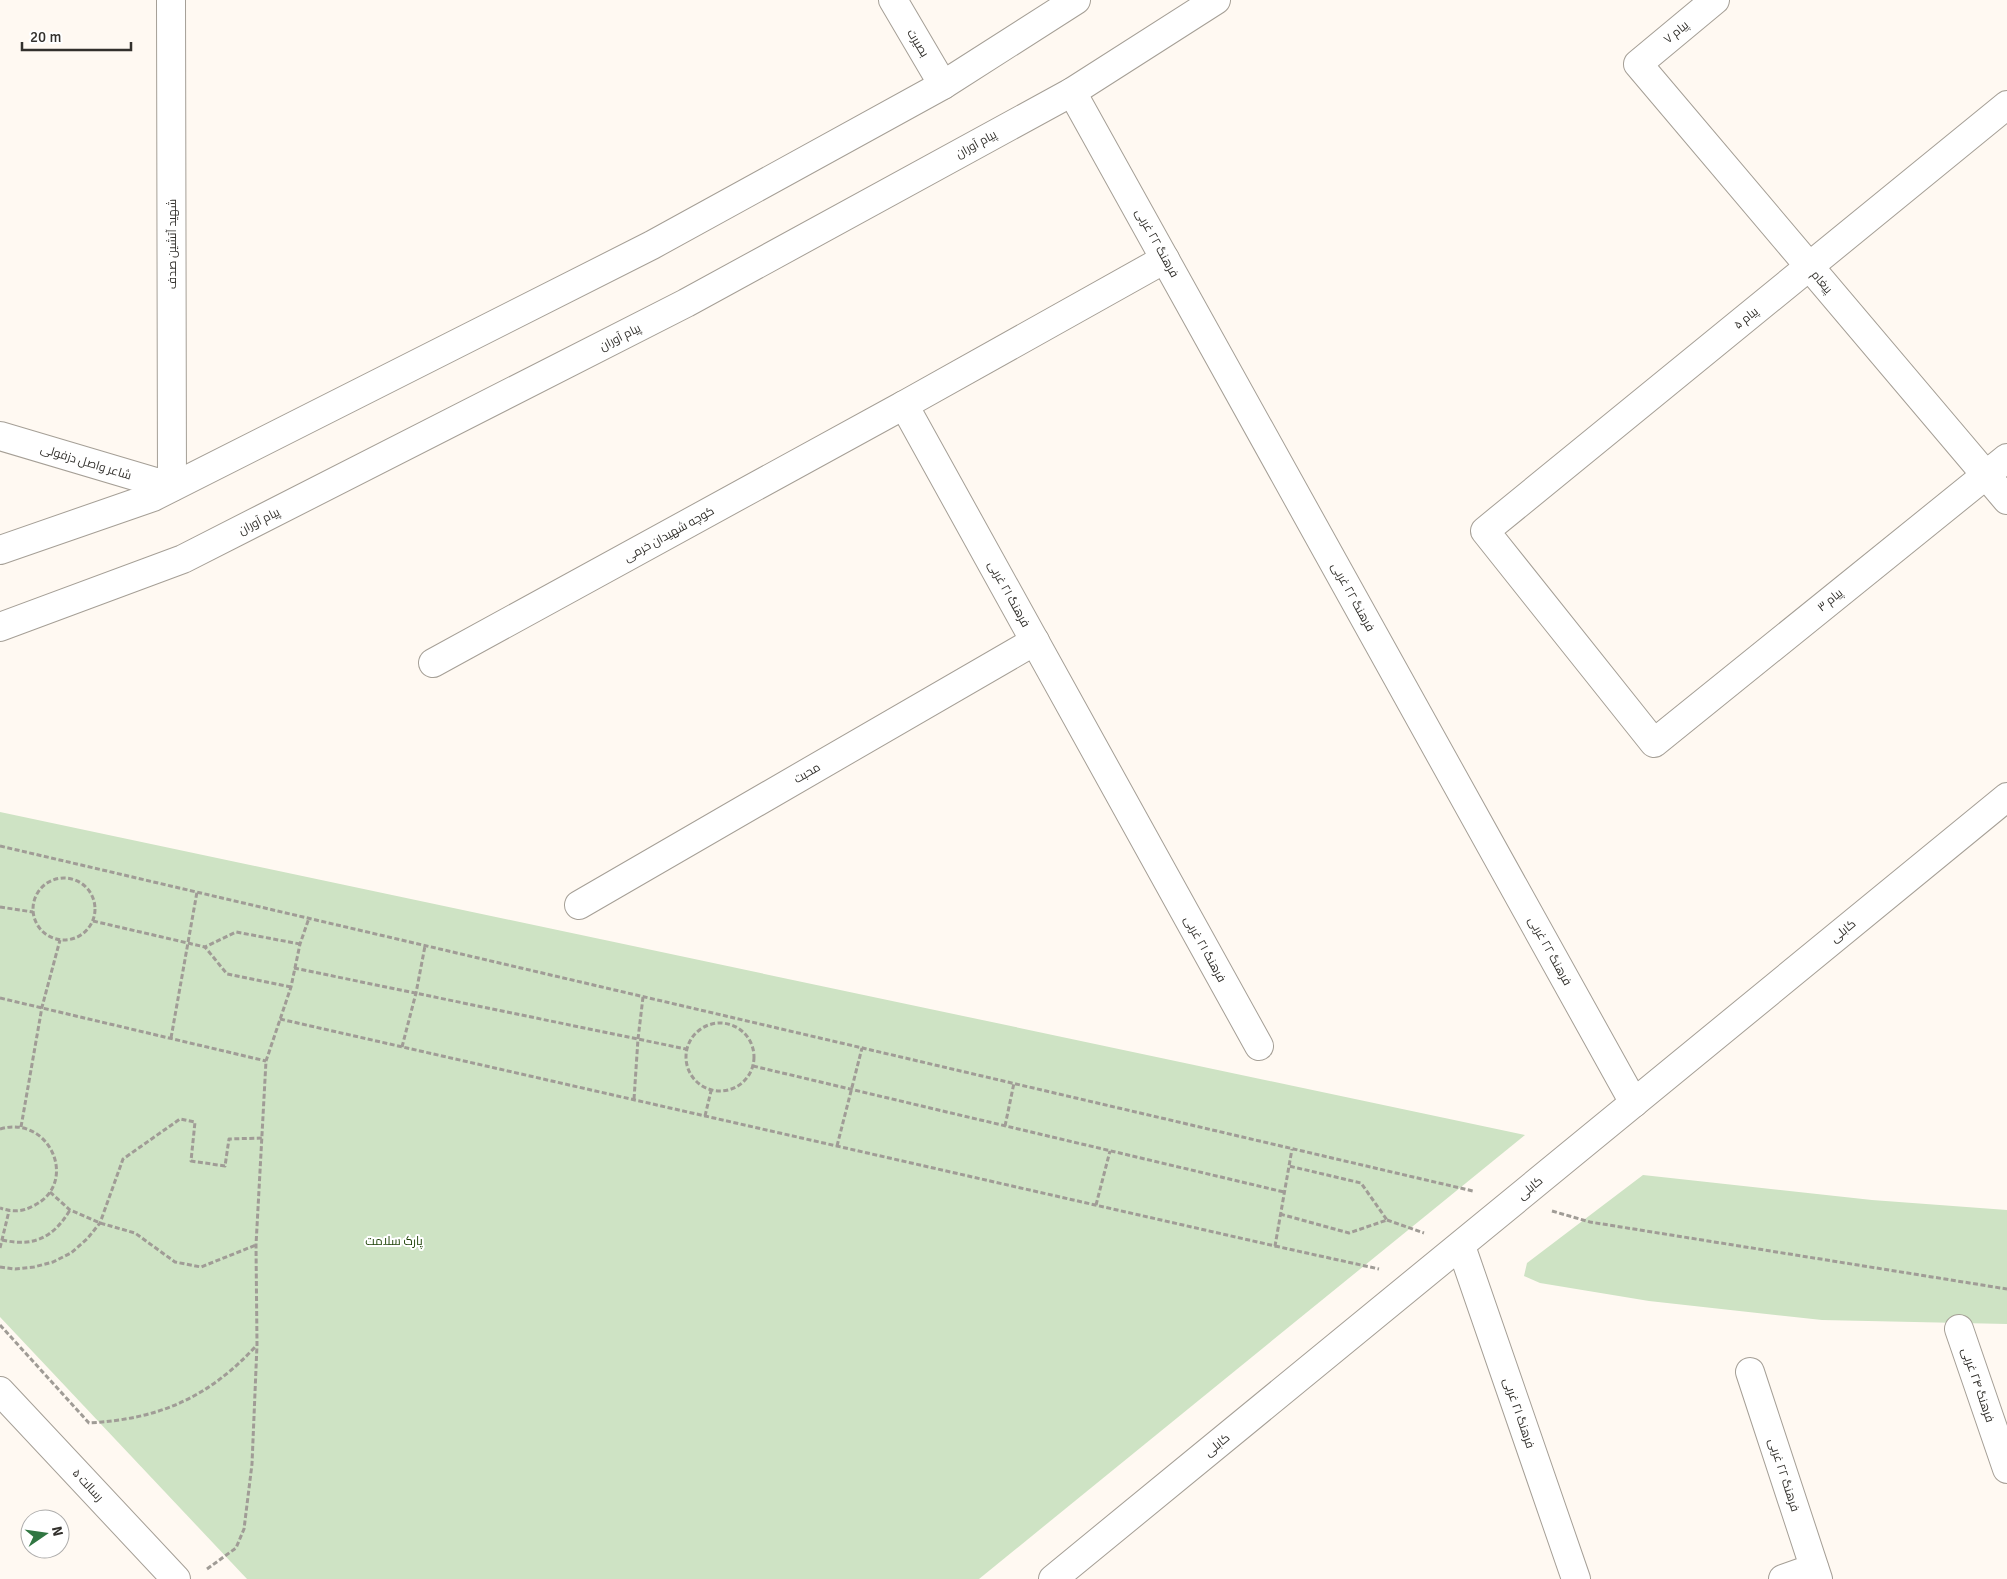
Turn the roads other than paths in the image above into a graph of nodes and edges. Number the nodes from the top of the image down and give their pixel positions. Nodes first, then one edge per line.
1 (171, 0) edge
2 (892, 0) edge
3 (1076, 0) edge
4 (1216, 0) edge
5 (1715, 0) edge
6 (1638, 64) joint
7 (943, 85) junction
8 (1072, 92) junction
9 (2007, 105) edge
10 (1165, 259) junction
11 (1809, 267) junction
12 (904, 405) junction
13 (0, 436) edge
14 (2007, 458) edge
15 (1986, 475) junction
16 (172, 487) junction
17 (2007, 500) edge
18 (0, 550) edge
19 (0, 627) edge
20 (1034, 641) junction
21 (433, 663) dead end
22 (1654, 743) joint
23 (2007, 797) edge
24 (579, 906) dead end
25 (1259, 1046) dead end
26 (1634, 1103) junction
27 (1461, 1246) junction
28 (1959, 1329) dead end
29 (1750, 1372) dead end
30 (0, 1391) edge
31 (2007, 1469) edge
32 (1816, 1574) edge
33 (188, 1577) edge
34 (1053, 1579) edge
35 (1576, 1579) edge
36 (1783, 1579) edge

1 - 16 street, شهید آتشین صدف
2 - 7 street, بصیرت
3 - 7 street
4 - 8 street, پیام آوران
5 - 6 street, پیام ۷
6 - 11 street, پیغام
7 - 16 street
8 - 10 street, فرهنگ ۲۲ غربی
8 - 19 street, پیام آوران
9 - 11 street, پیام ۵
10 - 12 street
10 - 26 street, فرهنگ ۲۲ غربی
11 - 15 street, پیغام
11 - 22 street, پیام ۵
12 - 20 street, فرهنگ ۲۱ غربی
12 - 21 street, کوچه شهیدان خرمی
13 - 16 street, شاعر واصل دزفولی
14 - 15 street, پیام ۳
15 - 17 street, پیغام
15 - 22 street, پیام ۳
16 - 18 street
20 - 24 street, محبت
20 - 25 street, فرهنگ ۲۱ غربی
23 - 26 street, کابلی
26 - 27 street, کابلی
27 - 34 street, کابلی
27 - 35 street, فرهنگ ۲۱ غربی
28 - 31 street, فرهنگ ۲۴ غربی
29 - 32 street, فرهنگ ۲۲ غربی
30 - 33 street, رسالت ۵
32 - 36 street

